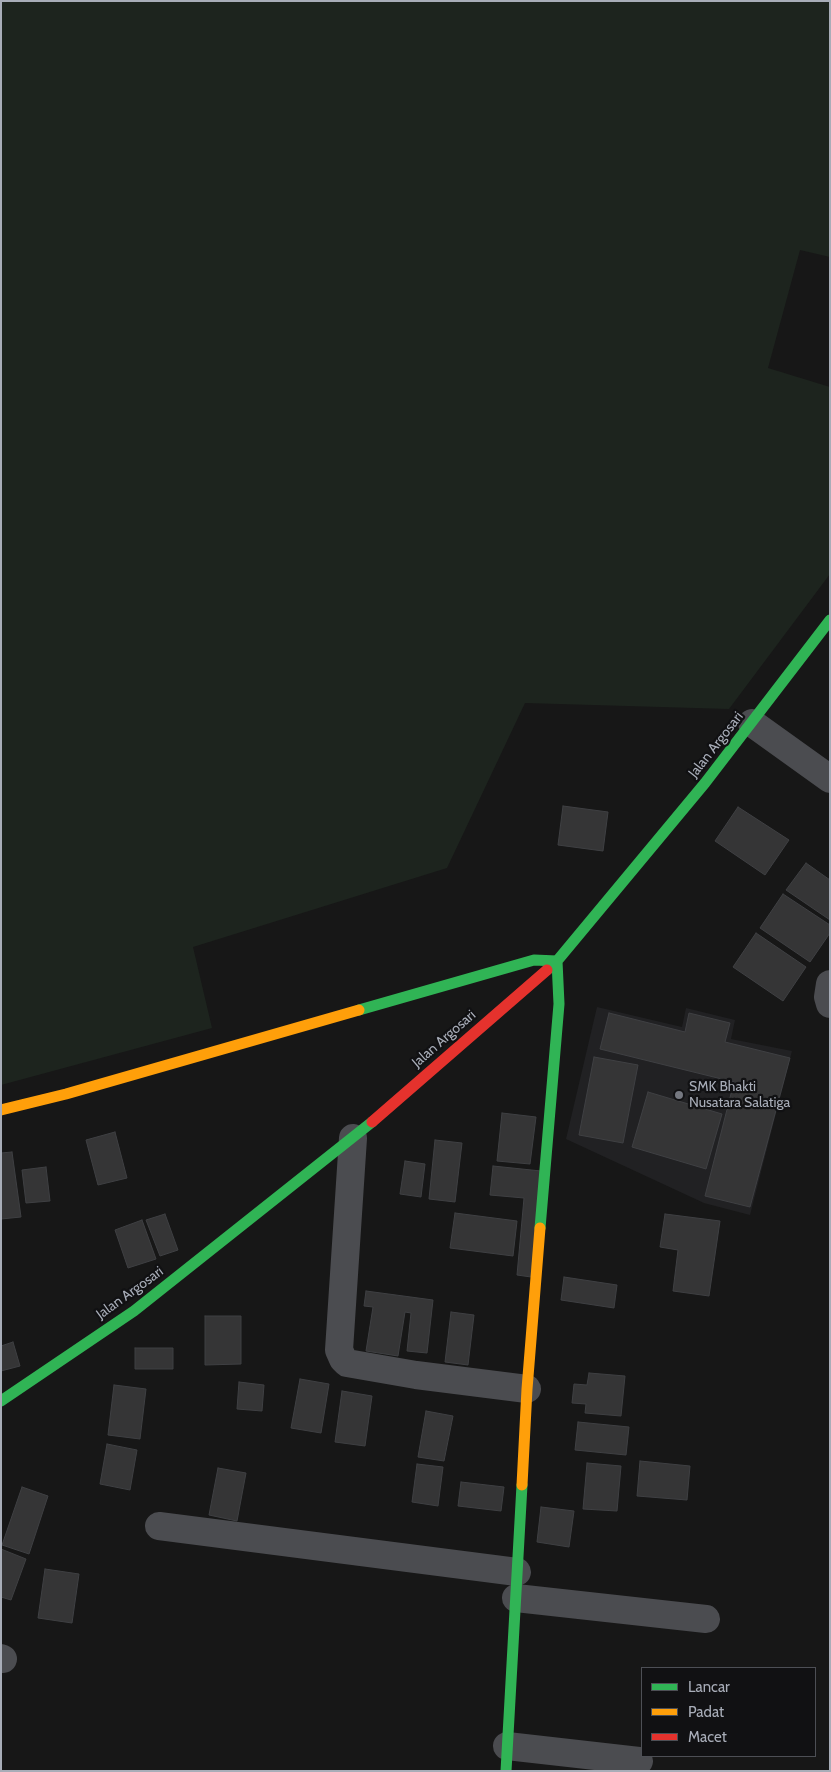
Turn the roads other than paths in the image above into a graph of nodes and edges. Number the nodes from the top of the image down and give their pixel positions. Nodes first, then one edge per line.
1 (830, 620) edge
2 (752, 722) junction
3 (830, 779) edge
4 (557, 961) junction
5 (830, 984) edge
6 (830, 1004) edge
7 (1, 1110) edge
8 (353, 1138) junction
9 (527, 1389) junction
10 (1, 1401) edge
11 (159, 1526) dead end
12 (517, 1572) junction
13 (516, 1598) junction
14 (706, 1618) dead end
15 (506, 1758) edge
16 (639, 1761) dead end

1 - 2 street, Jalan Argosari
2 - 3 street
2 - 4 street, Jalan Argosari
4 - 7 street
4 - 8 street, Jalan Argosari
4 - 9 street
5 - 6 street
8 - 9 street
8 - 10 street, Jalan Argosari
9 - 12 street
11 - 12 street
12 - 13 street
13 - 14 street
13 - 15 street
15 - 16 street

